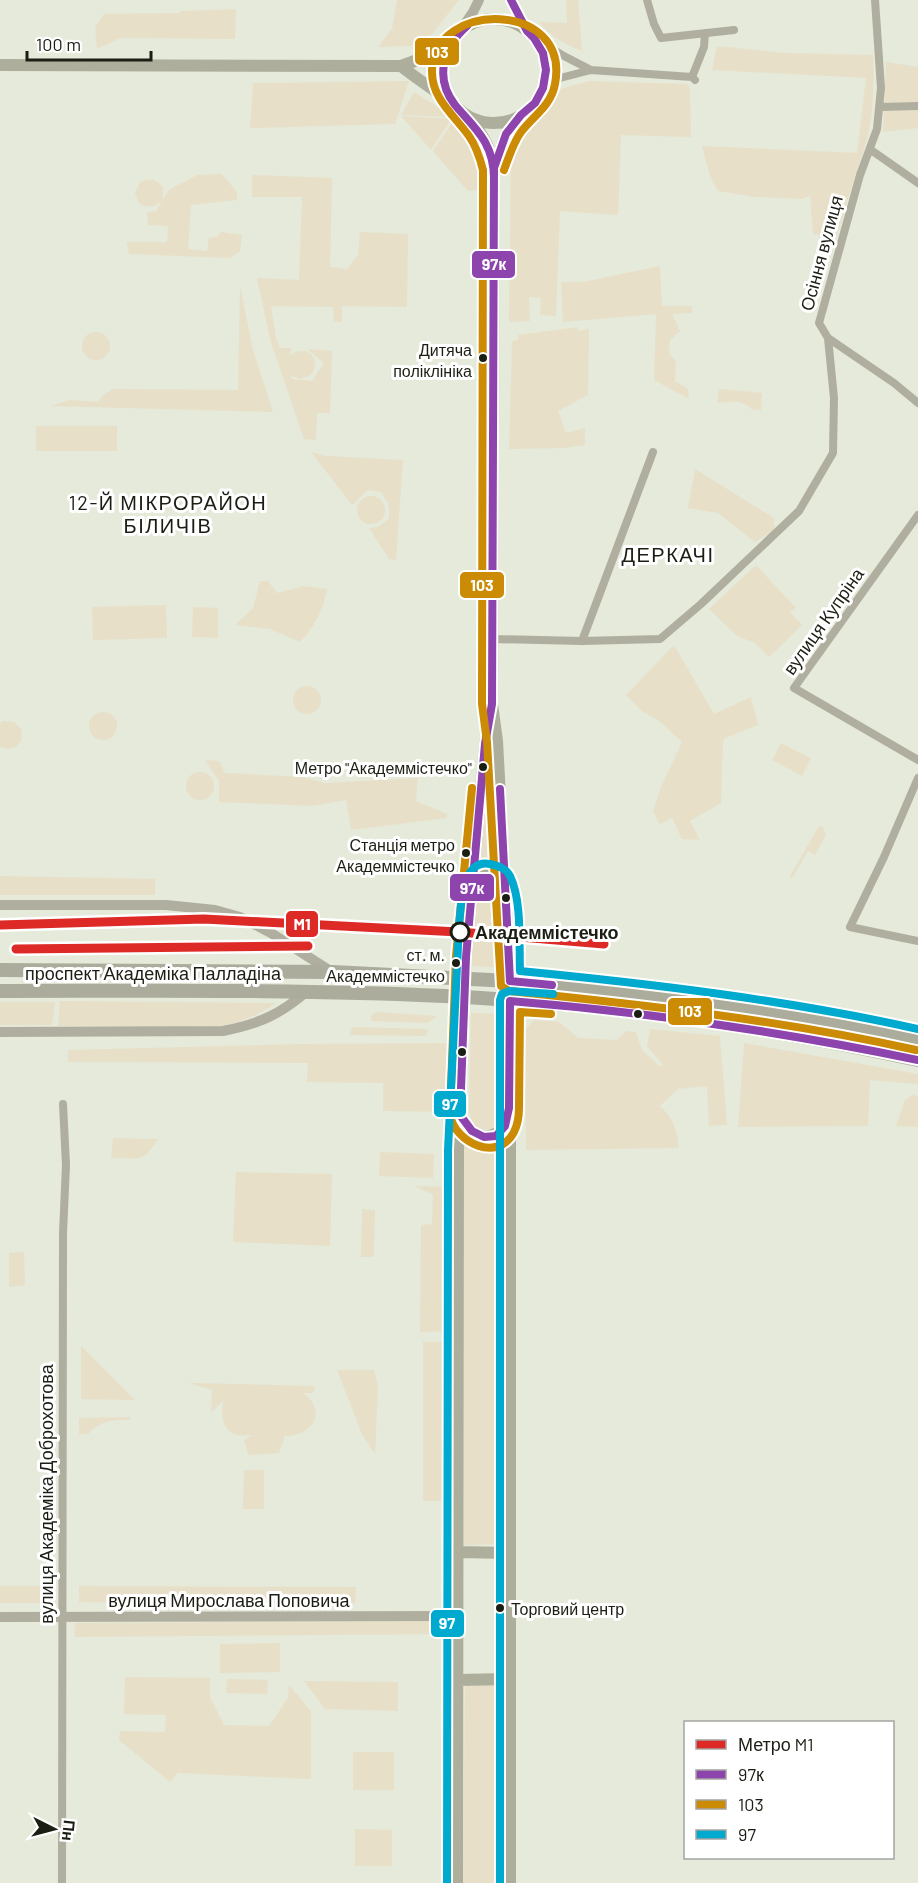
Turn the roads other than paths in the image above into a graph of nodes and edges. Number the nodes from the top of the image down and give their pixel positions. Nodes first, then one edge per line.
1 (479, 0) edge
2 (511, 0) edge
3 (647, 0) edge
4 (875, 0) edge
5 (734, 30) dead end
6 (460, 31) junction
7 (705, 33) junction
8 (530, 34) junction
9 (451, 41) junction
10 (0, 65) edge
11 (401, 66) junction
12 (591, 70) junction
13 (543, 88) junction
14 (918, 106) edge
15 (880, 107) junction
16 (459, 109) junction
17 (520, 115) junction
18 (871, 150) junction
19 (494, 168) junction
20 (918, 183) edge
21 (828, 338) junction
22 (918, 403) edge
23 (653, 452) dead end
24 (918, 516) edge
25 (492, 639) junction
26 (582, 641) junction
27 (492, 704) junction
28 (918, 760) edge
29 (918, 778) edge
30 (473, 891) junction
31 (506, 901) junction
32 (0, 905) edge
33 (918, 941) edge
34 (0, 970) edge
35 (333, 972) junction
36 (465, 978) junction
37 (510, 981) junction
38 (0, 991) edge
39 (307, 991) junction
40 (464, 997) junction
41 (510, 1001) junction
42 (0, 1032) edge
43 (918, 1040) edge
44 (918, 1060) edge
45 (63, 1104) dead end
46 (509, 1108) junction
47 (460, 1115) junction
48 (458, 1552) junction
49 (510, 1553) junction
50 (458, 1616) junction
51 (0, 1617) edge
52 (62, 1617) junction
53 (510, 1679) junction
54 (457, 1680) junction
55 (62, 1883) edge
56 (457, 1883) edge
57 (510, 1883) edge

1 - 6 street
2 - 8 street
3 - 7 street
4 - 15 street, Осіння вулиця
5 - 7 street
6 - 8 main road
6 - 9 main road
7 - 12 street
8 - 12 street
8 - 13 main road
9 - 11 main road
9 - 16 main road
10 - 11 main road
11 - 16 main road
12 - 13 street
13 - 17 main road
14 - 15 street
15 - 18 street, Осіння вулиця
16 - 17 main road
16 - 19 main road
17 - 19 main road
18 - 20 street
18 - 21 street, Осіння вулиця
19 - 25 main road
21 - 22 street
21 - 26 street, Осіння вулиця
23 - 26 street
24 - 28 street, вулиця Купріна
25 - 26 street, Осіння вулиця
25 - 27 main road
27 - 30 main road
27 - 31 main road
29 - 33 street
30 - 31 main road
30 - 36 main road
31 - 37 main road
32 - 35 street, проспект Академіка Палладіна
34 - 35 highway, проспект Академіка Палладіна
35 - 36 highway, проспект Академіка Палладіна
36 - 37 highway, проспект Академіка Палладіна
36 - 40 main road
37 - 41 main road
37 - 43 highway, проспект Академіка Палладіна
38 - 39 highway, проспект Академіка Палладіна
39 - 40 highway, проспект Академіка Палладіна
39 - 42 street, проспект Академіка Палладіна
40 - 41 highway, проспект Академіка Палладіна
40 - 47 main road
41 - 44 highway, проспект Академіка Палладіна
41 - 46 main road
45 - 52 street, вулиця Академіка Доброхотова
46 - 47 main road
46 - 49 main road
47 - 48 main road
48 - 49 main road
48 - 50 main road
49 - 53 main road
50 - 52 street, вулиця Мирослава Поповича
50 - 54 main road
51 - 52 street, вулиця Мирослава Поповича
52 - 55 street, вулиця Академіка Доброхотова
53 - 54 main road
53 - 57 main road
54 - 56 main road

